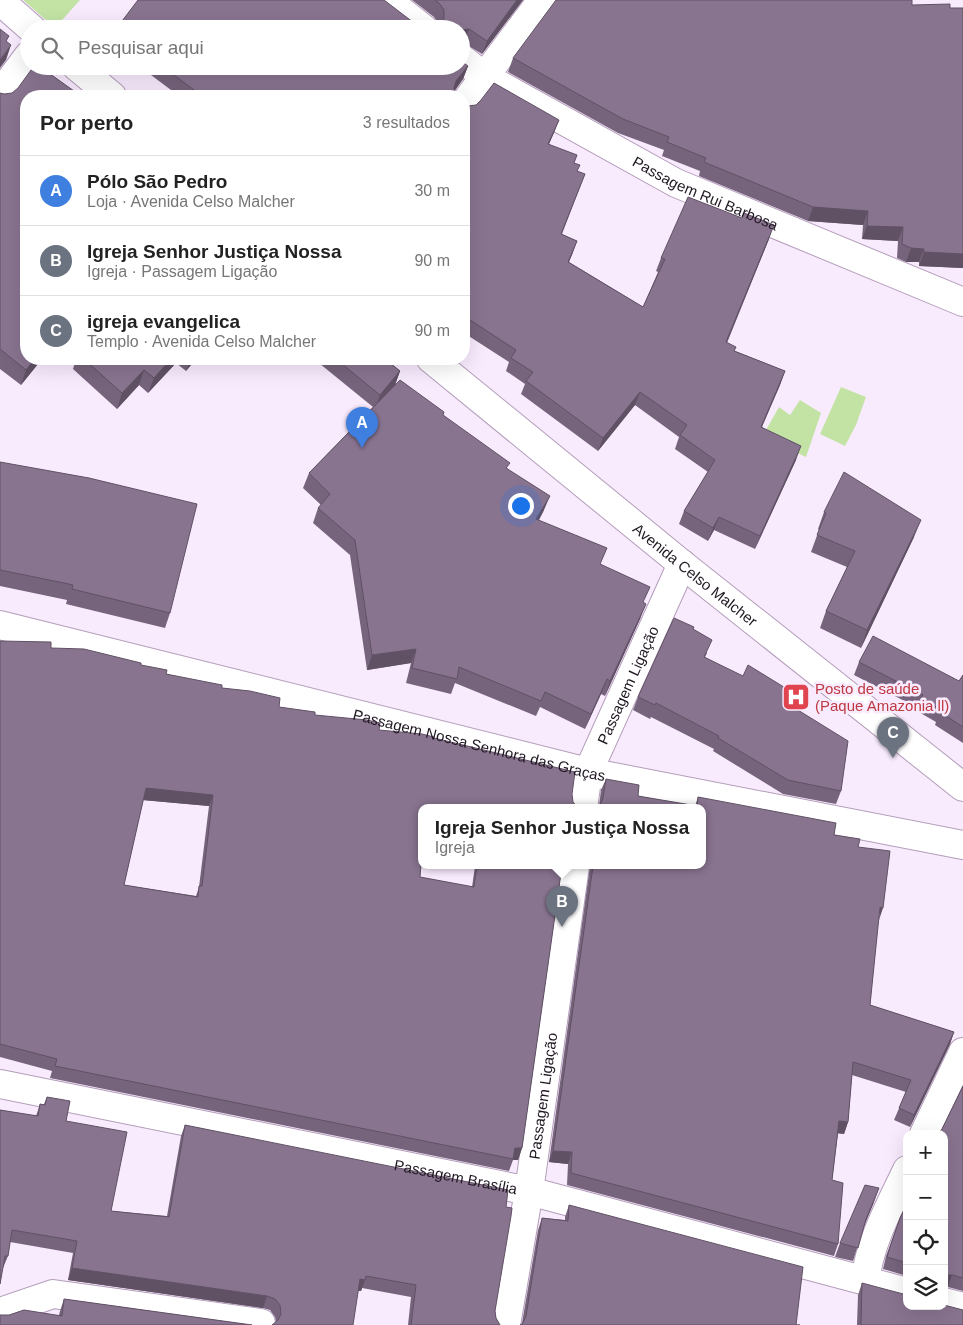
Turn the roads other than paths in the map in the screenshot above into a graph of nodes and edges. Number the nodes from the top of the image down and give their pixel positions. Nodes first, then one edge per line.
1 (387, 0) edge
2 (542, 0) edge
3 (0, 1) edge
4 (22, 20) edge
5 (413, 20) edge
6 (470, 65) edge
7 (20, 67) edge
8 (87, 75) edge
9 (485, 77) junction
10 (105, 90) edge
11 (0, 94) edge
12 (470, 96) edge
13 (963, 302) edge
14 (438, 365) edge
15 (682, 564) junction
16 (0, 625) edge
17 (588, 772) junction
18 (963, 787) edge
19 (584, 804) edge
20 (963, 845) edge
21 (575, 869) edge
22 (963, 1052) edge
23 (0, 1084) edge
24 (926, 1130) edge
25 (905, 1175) edge
26 (529, 1191) junction
27 (865, 1281) junction
28 (903, 1291) edge
29 (948, 1303) edge
30 (963, 1307) edge
31 (0, 1312) edge
32 (261, 1323) dead end
33 (506, 1325) edge

1 - 5 street
2 - 9 street
3 - 4 street
6 - 9 street, Passagem Rui Barbosa
7 - 11 street
8 - 10 street
9 - 12 street
9 - 13 street, Passagem Rui Barbosa
14 - 15 street, Avenida Celso Malcher
15 - 17 street, Passagem Ligação
15 - 18 street, Avenida Celso Malcher
16 - 17 street, Passagem Nossa Senhora das Graças
17 - 19 street, Passagem Ligação
17 - 20 street, Passagem Nossa Senhora das Graças
21 - 26 street, Passagem Ligação
22 - 24 street
23 - 26 street, Passagem Brasília
25 - 27 street
26 - 27 street, Passagem Brasília
26 - 33 street, Passagem Ligação
27 - 28 street, Passagem Brasília
29 - 30 street
31 - 32 street

